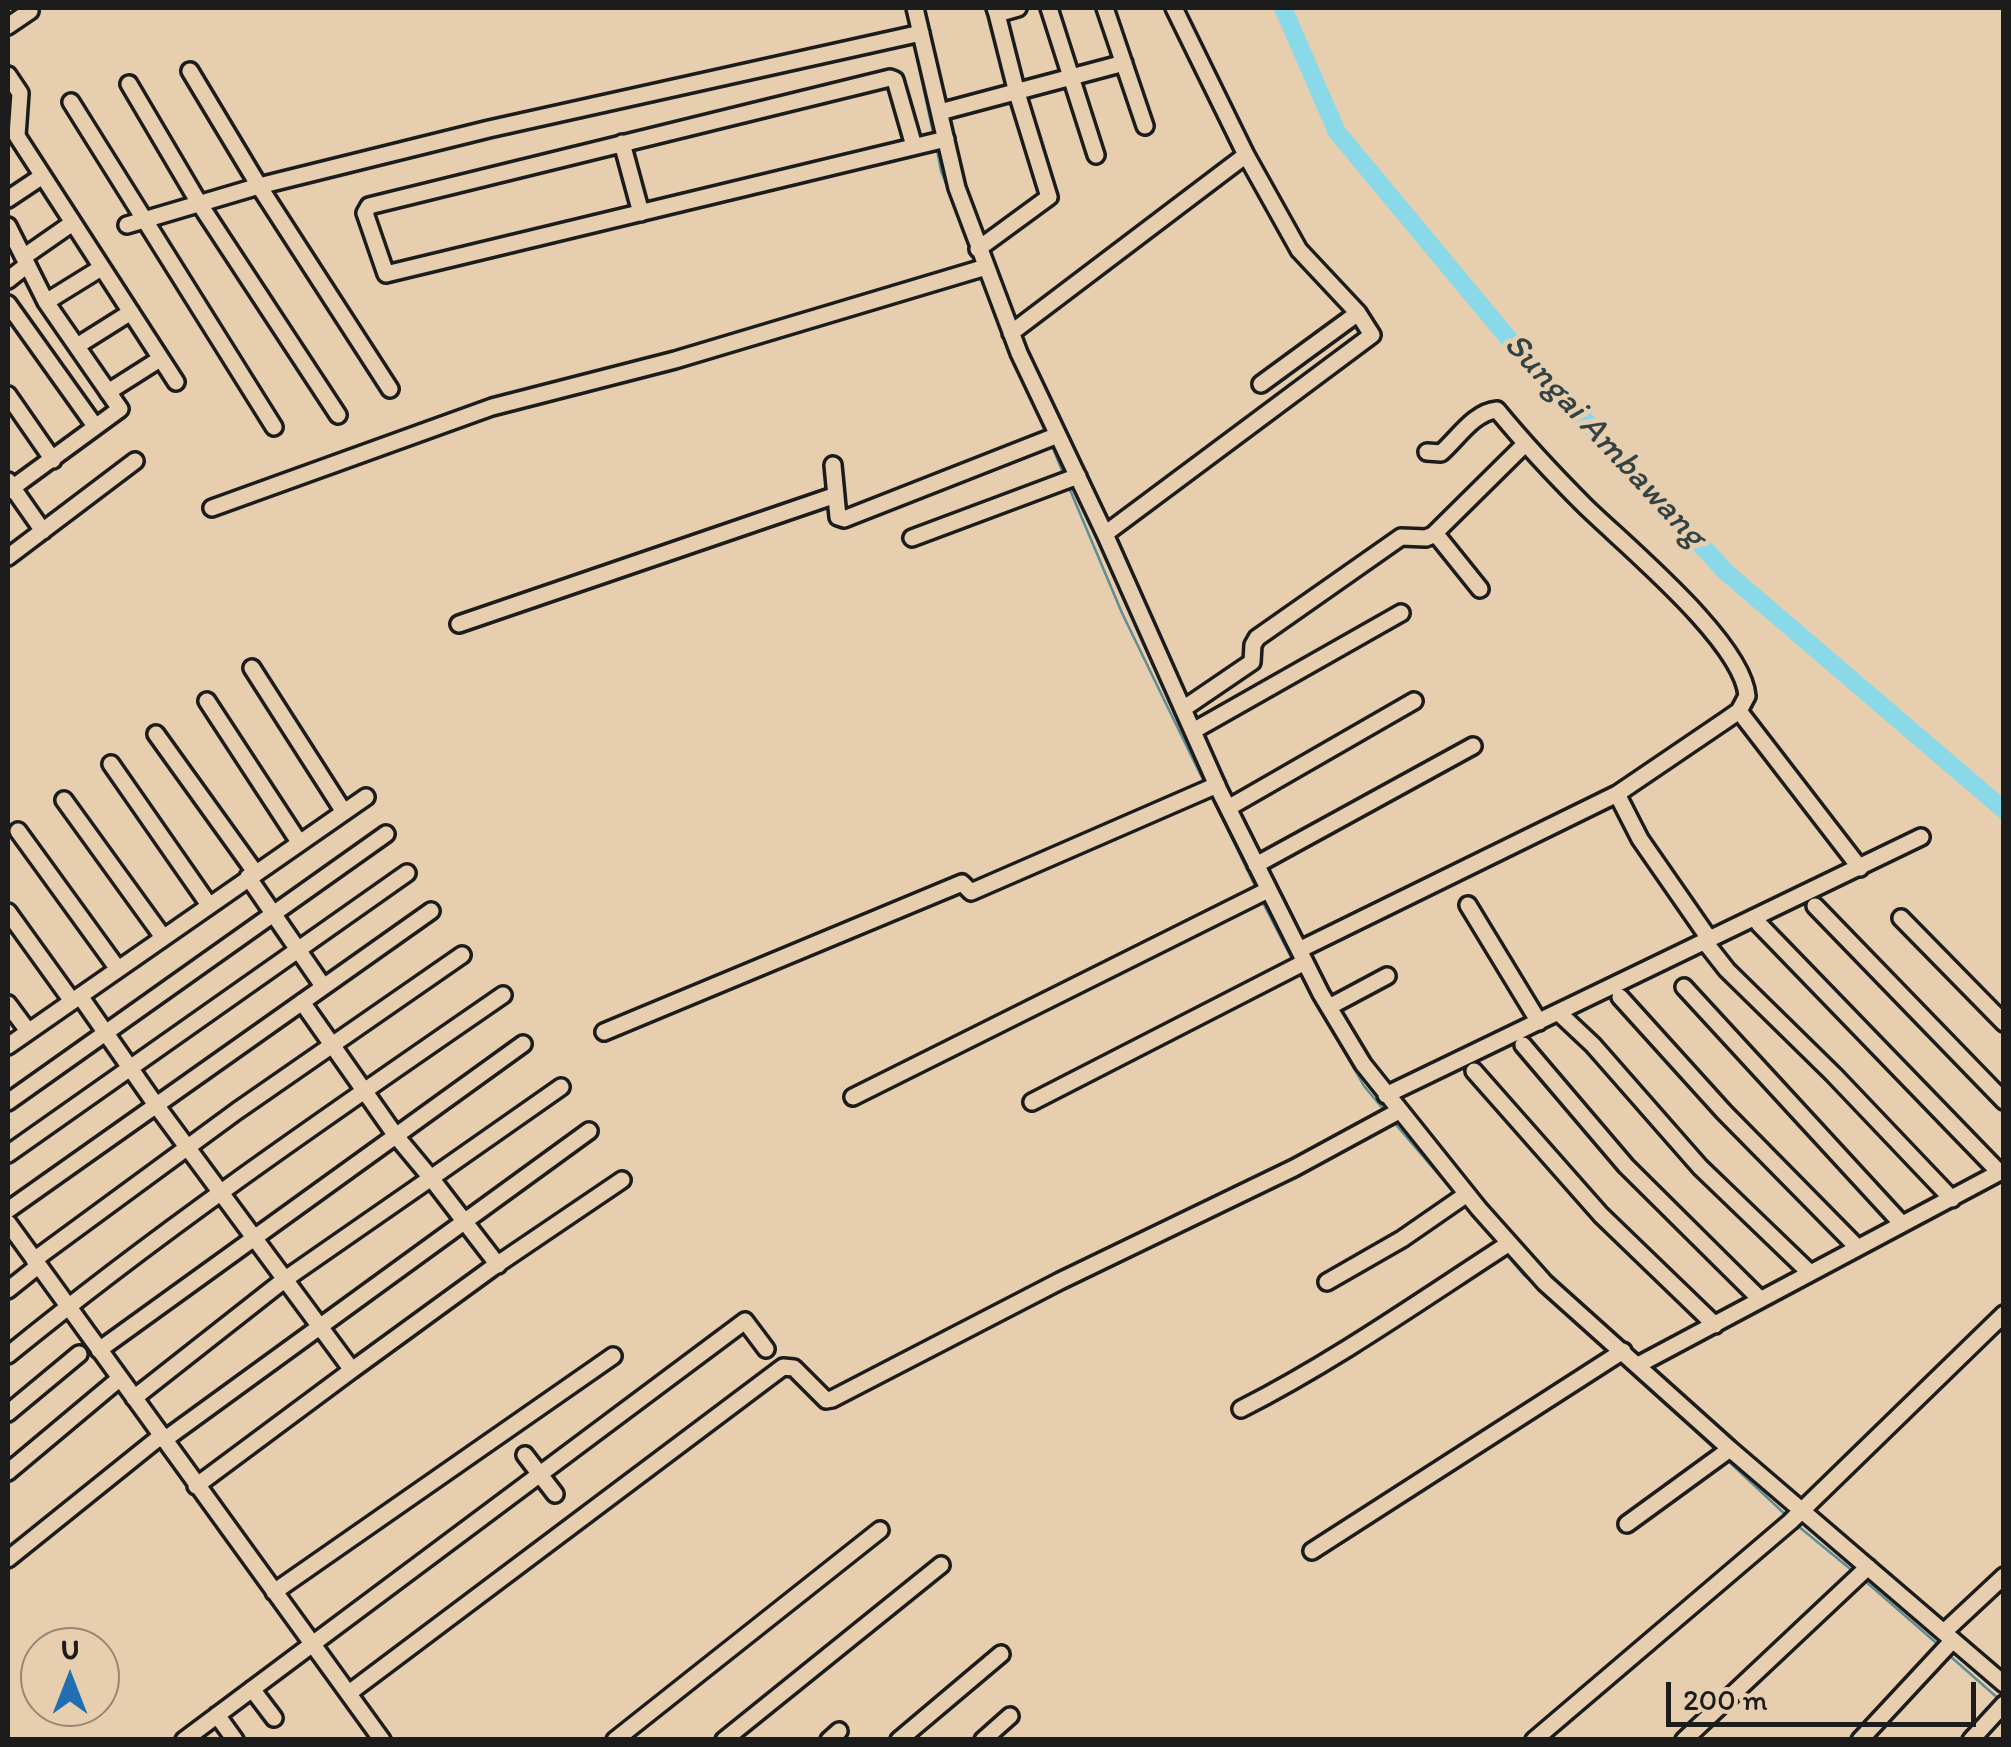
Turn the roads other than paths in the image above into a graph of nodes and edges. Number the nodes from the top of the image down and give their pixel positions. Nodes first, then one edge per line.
1 (915, 8) edge
2 (1018, 8) edge
3 (1049, 8) edge
4 (1105, 8) edge
5 (1174, 8) edge
6 (30, 11) dead end
7 (996, 11) edge
8 (8, 26) edge
9 (920, 33) junction
10 (1124, 63) junction
11 (190, 71) dead end
12 (8, 76) edge
13 (1070, 78) junction
14 (129, 84) dead end
15 (1017, 94) junction
16 (71, 102) dead end
17 (940, 112) junction
18 (1145, 126) dead end
19 (12, 138) edge
20 (946, 139) junction
21 (622, 144) junction
22 (914, 146) junction
23 (1246, 154) junction
24 (1096, 156) dead end
25 (41, 177) junction
26 (259, 186) junction
27 (8, 200) edge
28 (199, 203) junction
29 (641, 212) junction
30 (135, 222) junction
31 (71, 224) junction
32 (8, 226) edge
33 (978, 249) junction
34 (26, 261) junction
35 (986, 267) junction
36 (100, 268) junction
37 (8, 280) edge
38 (46, 302) junction
39 (8, 304) edge
40 (131, 312) junction
41 (1358, 313) junction
42 (1012, 333) junction
43 (77, 346) junction
44 (160, 359) junction
45 (176, 382) dead end
46 (1262, 384) dead end
47 (390, 389) dead end
48 (108, 392) junction
49 (8, 394) edge
50 (338, 415) dead end
51 (95, 426) junction
52 (274, 427) dead end
53 (1058, 435) junction
54 (1524, 444) junction
55 (1427, 452) dead end
56 (53, 460) junction
57 (135, 461) dead end
58 (833, 465) dead end
59 (1078, 476) junction
60 (9, 487) edge
61 (836, 494) junction
62 (212, 508) dead end
63 (43, 531) junction
64 (1435, 533) junction
65 (1105, 534) junction
66 (912, 538) dead end
67 (8, 557) edge
68 (1480, 589) dead end
69 (1401, 613) dead end
70 (458, 624) dead end
71 (252, 668) dead end
72 (206, 701) dead end
73 (1414, 701) dead end
74 (1183, 709) junction
75 (1739, 710) junction
76 (1193, 731) junction
77 (156, 734) dead end
78 (1472, 746) dead end
79 (111, 764) dead end
80 (1217, 785) junction
81 (1617, 794) junction
82 (366, 797) dead end
83 (64, 800) dead end
84 (1228, 808) junction
85 (344, 812) junction
86 (18, 831) dead end
87 (386, 834) dead end
88 (1922, 838) dead end
89 (299, 842) junction
90 (1256, 865) junction
91 (1860, 868) junction
92 (407, 873) dead end
93 (252, 874) junction
94 (1268, 890) junction
95 (210, 905) junction
96 (1468, 905) dead end
97 (1815, 906) dead end
98 (431, 911) dead end
99 (8, 912) edge
100 (273, 912) junction
101 (1902, 918) dead end
102 (1759, 924) dead end
103 (163, 937) junction
104 (1708, 941) junction
105 (297, 950) junction
106 (462, 955) dead end
107 (1302, 956) junction
108 (118, 969) junction
109 (1388, 976) dead end
110 (323, 986) junction
111 (1684, 987) dead end
112 (503, 995) dead end
113 (1620, 997) dead end
114 (76, 998) junction
115 (302, 1002) junction
116 (8, 1004) edge
117 (1329, 1007) junction
118 (1559, 1013) junction
119 (1539, 1022) junction
120 (2004, 1023) edge
121 (28, 1031) junction
122 (104, 1032) junction
123 (604, 1032) dead end
124 (523, 1044) dead end
125 (1523, 1044) dead end
126 (333, 1045) junction
127 (8, 1046) edge
128 (129, 1067) junction
129 (1474, 1072) dead end
130 (560, 1087) dead end
131 (364, 1090) junction
132 (1386, 1094) junction
133 (854, 1097) dead end
134 (2004, 1101) edge
135 (8, 1102) edge
136 (1032, 1102) dead end
137 (156, 1105) junction
138 (1398, 1111) junction
139 (589, 1131) dead end
140 (396, 1136) junction
141 (188, 1148) junction
142 (8, 1154) edge
143 (2001, 1171) edge
144 (431, 1178) junction
145 (622, 1180) dead end
146 (222, 1192) junction
147 (1467, 1194) junction
148 (1952, 1199) junction
149 (466, 1221) junction
150 (8, 1222) edge
151 (1902, 1224) junction
152 (253, 1236) junction
153 (1508, 1244) junction
154 (1857, 1248) junction
155 (36, 1263) junction
156 (498, 1265) junction
157 (1809, 1272) junction
158 (284, 1280) junction
159 (1327, 1282) dead end
160 (8, 1290) edge
161 (1760, 1299) junction
162 (68, 1306) junction
163 (2004, 1314) edge
164 (1715, 1325) junction
165 (320, 1327) junction
166 (766, 1349) dead end
167 (99, 1350) junction
168 (1622, 1351) junction
169 (79, 1354) dead end
170 (8, 1356) edge
171 (613, 1356) dead end
172 (1638, 1365) junction
173 (352, 1370) junction
174 (118, 1378) junction
175 (134, 1398) junction
176 (1241, 1409) dead end
177 (8, 1414) edge
178 (162, 1438) junction
179 (1730, 1449) junction
180 (525, 1455) dead end
181 (8, 1472) edge
182 (539, 1475) junction
183 (196, 1486) junction
184 (555, 1494) dead end
185 (1796, 1516) junction
186 (1627, 1524) dead end
187 (880, 1530) dead end
188 (1312, 1551) dead end
189 (8, 1559) edge
190 (940, 1565) dead end
191 (1863, 1572) junction
192 (2004, 1576) edge
193 (274, 1592) junction
194 (1947, 1642) junction
195 (312, 1644) junction
196 (1001, 1654) dead end
197 (2004, 1660) edge
198 (1997, 1678) edge
199 (252, 1689) junction
200 (349, 1693) junction
201 (2003, 1705) edge
202 (216, 1715) junction
203 (1010, 1716) dead end
204 (274, 1718) dead end
205 (184, 1740) edge
206 (235, 1740) edge
207 (382, 1740) edge
208 (615, 1740) edge
209 (724, 1740) edge
210 (899, 1740) edge
211 (982, 1740) edge
212 (1534, 1740) edge
213 (1684, 1740) edge
214 (1860, 1740) edge
215 (1972, 1740) edge

1 - 9 street
2 - 7 street
3 - 13 street
4 - 10 street
5 - 23 street
6 - 8 street
7 - 15 street
9 - 17 street
9 - 26 street
10 - 13 street
10 - 18 street
11 - 26 street
12 - 19 street
13 - 15 street
13 - 24 street
14 - 28 street
15 - 17 street
15 - 33 street
16 - 30 street
17 - 20 street
19 - 25 street
20 - 22 street
20 - 33 street
21 - 22 street
21 - 29 street
21 - 29 street
22 - 29 street
23 - 41 street
23 - 42 street
25 - 27 street
25 - 31 street
26 - 28 street
26 - 47 street
28 - 30 street
28 - 50 street
30 - 52 street
31 - 34 street
31 - 36 street
32 - 34 street
33 - 35 street
34 - 37 street
34 - 38 street
35 - 42 street
35 - 62 street
36 - 38 street
36 - 40 street
38 - 43 street
39 - 51 street
40 - 43 street
40 - 44 street
41 - 46 street
41 - 65 street
42 - 53 street
43 - 48 street
44 - 45 street
44 - 48 street
48 - 51 street
49 - 56 street
51 - 56 street
53 - 59 street
53 - 61 street
54 - 55 street
54 - 64 street
54 - 75 street
56 - 60 street
57 - 63 street
58 - 61 street
59 - 65 street
59 - 66 street
60 - 63 street
61 - 70 street
63 - 67 street
64 - 68 street
64 - 74 street
65 - 74 street
69 - 76 street
71 - 85 street
72 - 89 street
73 - 84 street
74 - 76 street
75 - 81 street
75 - 91 street
76 - 80 street
77 - 93 street
78 - 90 street
79 - 95 street
80 - 84 street
80 - 123 street
81 - 104 street
81 - 107 street
82 - 85 street
83 - 103 street
84 - 90 street
85 - 89 street
86 - 108 street
87 - 100 street
88 - 91 street
89 - 93 street
90 - 94 street
91 - 104 street
92 - 105 street
93 - 95 street
93 - 100 street
94 - 107 street
94 - 133 street
95 - 103 street
96 - 119 street
97 - 134 street
98 - 110 street
99 - 114 street
100 - 105 street
100 - 122 street
101 - 120 street
102 - 143 street
103 - 108 street
104 - 118 street
104 - 148 street
105 - 110 street
105 - 128 street
106 - 126 street
107 - 117 street
107 - 136 street
108 - 114 street
109 - 117 street
110 - 115 street
111 - 151 street
112 - 131 street
113 - 154 street
114 - 121 street
114 - 122 street
115 - 126 street
115 - 137 street
116 - 121 street
117 - 132 street
118 - 119 street
118 - 157 street
119 - 132 street
121 - 127 street
122 - 128 street
122 - 135 street
124 - 140 street
125 - 161 street
126 - 131 street
126 - 141 street
128 - 137 street
128 - 142 street
129 - 164 street
130 - 144 street
131 - 140 street
131 - 146 street
132 - 138 street
137 - 141 street
137 - 150 street
138 - 147 street
138 - 200 street
139 - 149 street
140 - 144 street
140 - 152 street
141 - 146 street
141 - 155 street
143 - 148 street
144 - 149 street
144 - 158 street
145 - 156 street
146 - 152 street
146 - 162 street
147 - 153 street
147 - 159 street
148 - 151 street
149 - 156 street
149 - 165 street
150 - 155 street
151 - 154 street
152 - 158 street
152 - 167 street
153 - 168 street
153 - 176 street
154 - 157 street
155 - 160 street
155 - 162 street
156 - 173 street
157 - 161 street
158 - 165 street
158 - 175 street
161 - 164 street
162 - 167 street
162 - 170 street
163 - 185 street
164 - 172 street
165 - 173 street
165 - 178 street
166 - 182 street
167 - 174 street
168 - 172 street
168 - 188 street
169 - 177 street
171 - 193 street
172 - 179 street
173 - 183 street
174 - 175 street
174 - 181 street
175 - 178 street
178 - 183 street
178 - 189 street
179 - 185 street
179 - 186 street
180 - 182 street
182 - 184 street
182 - 195 street
183 - 193 street
185 - 191 street
185 - 212 street
187 - 208 street
190 - 209 street
191 - 194 street
191 - 213 street
192 - 194 street
193 - 195 street
194 - 198 street
194 - 214 street
195 - 199 street
195 - 200 street
196 - 210 street
197 - 198 street
199 - 202 street
199 - 204 street
200 - 207 street
201 - 215 street
202 - 205 street
202 - 206 street
203 - 211 street

